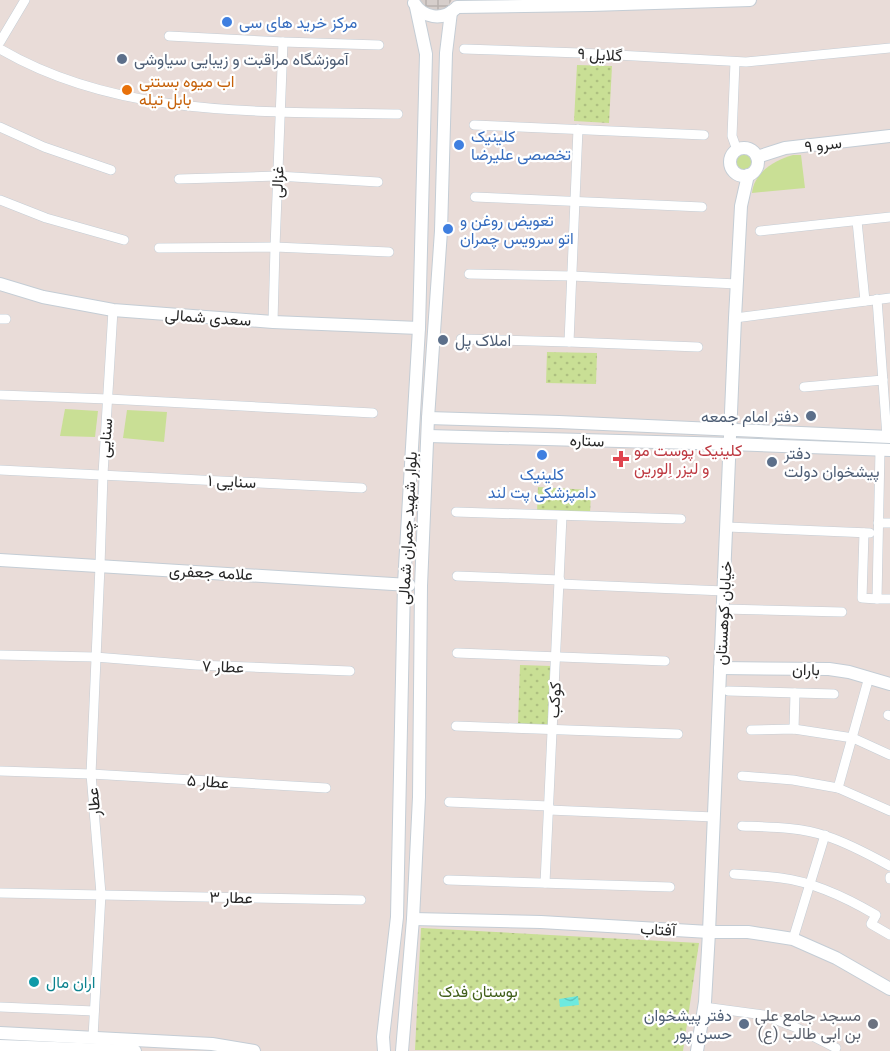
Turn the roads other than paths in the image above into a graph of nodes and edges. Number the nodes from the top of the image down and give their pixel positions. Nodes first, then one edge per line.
1 (25, 0) edge
2 (750, 0) edge
3 (414, 3) edge
4 (456, 6) edge
5 (169, 36) dead end
6 (0, 42) edge
7 (283, 42) junction
8 (379, 45) dead end
9 (890, 48) edge
10 (0, 49) edge
11 (464, 49) dead end
12 (446, 53) junction
13 (426, 54) junction
14 (735, 62) junction
15 (280, 111) junction
16 (398, 114) dead end
17 (474, 125) dead end
18 (0, 127) edge
19 (578, 129) junction
20 (704, 135) dead end
21 (890, 136) edge
22 (737, 150) junction
23 (757, 157) junction
24 (111, 170) dead end
25 (748, 175) junction
26 (277, 177) junction
27 (179, 179) dead end
28 (378, 182) dead end
29 (475, 197) dead end
30 (0, 200) edge
31 (575, 201) junction
32 (702, 207) dead end
33 (890, 217) edge
34 (857, 221) junction
35 (760, 231) dead end
36 (124, 240) dead end
37 (275, 247) junction
38 (159, 248) dead end
39 (389, 252) dead end
40 (469, 274) dead end
41 (572, 276) junction
42 (0, 284) edge
43 (737, 284) junction
44 (890, 298) edge
45 (877, 299) junction
46 (866, 300) junction
47 (113, 310) junction
48 (735, 318) junction
49 (273, 322) junction
50 (419, 328) junction
51 (461, 339) dead end
52 (569, 342) junction
53 (698, 347) dead end
54 (883, 380) junction
55 (804, 387) dead end
56 (0, 395) edge
57 (108, 399) junction
58 (373, 413) dead end
59 (429, 418) junction
60 (731, 430) junction
61 (428, 436) junction
62 (888, 437) edge
63 (730, 444) junction
64 (885, 450) edge
65 (0, 470) edge
66 (103, 474) junction
67 (362, 488) dead end
68 (456, 512) dead end
69 (562, 516) junction
70 (681, 519) dead end
71 (878, 523) junction
72 (890, 523) edge
73 (727, 527) junction
74 (864, 532) junction
75 (878, 533) junction
76 (0, 560) edge
77 (100, 566) junction
78 (457, 576) dead end
79 (560, 582) junction
80 (404, 584) junction
81 (421, 586) junction
82 (724, 591) junction
83 (877, 599) junction
84 (890, 599) edge
85 (723, 609) junction
86 (842, 612) dead end
87 (457, 653) dead end
88 (0, 655) edge
89 (95, 657) junction
90 (556, 658) junction
91 (665, 661) dead end
92 (720, 668) junction
93 (350, 671) dead end
94 (869, 677) junction
95 (890, 684) edge
96 (728, 691) dead end
97 (795, 693) junction
98 (834, 694) dead end
99 (456, 726) dead end
100 (553, 728) junction
101 (794, 729) junction
102 (751, 730) dead end
103 (678, 734) dead end
104 (853, 738) junction
105 (890, 754) edge
106 (0, 771) edge
107 (90, 774) junction
108 (742, 776) dead end
109 (326, 788) dead end
110 (838, 788) junction
111 (449, 802) dead end
112 (549, 808) junction
113 (890, 810) edge
114 (714, 817) junction
115 (742, 826) dead end
116 (825, 835) junction
117 (890, 866) edge
118 (734, 874) dead end
119 (448, 880) dead end
120 (545, 883) junction
121 (810, 885) junction
122 (670, 887) dead end
123 (0, 893) edge
124 (101, 894) junction
125 (361, 900) dead end
126 (413, 919) junction
127 (710, 932) junction
128 (890, 935) edge
129 (793, 939) junction
130 (890, 989) edge
131 (0, 1007) edge
132 (704, 1007) junction
133 (94, 1011) junction
134 (0, 1033) edge
135 (93, 1037) junction
136 (0, 1046) edge
137 (836, 1048) dead end
138 (135, 1051) edge
139 (254, 1051) edge
140 (384, 1051) edge
141 (402, 1051) edge
142 (697, 1051) edge

1 - 6 street
2 - 4 street
3 - 4 street
3 - 13 street, بلوار شهید چمران شمالی
4 - 12 street
5 - 7 street
7 - 8 street
7 - 15 street, غزالی
9 - 14 street, گلایل ۹
10 - 15 street
11 - 14 street, گلایل ۹
12 - 13 street
12 - 59 street
13 - 50 street, بلوار شهید چمران شمالی
14 - 22 street
15 - 16 street
15 - 26 street, غزالی
17 - 19 street
18 - 24 street
19 - 20 street
19 - 31 street
21 - 23 street, سرو ۹
22 - 23 street
22 - 25 street
23 - 25 street
25 - 43 street, خیابان کوهستان
26 - 27 street
26 - 28 street
26 - 37 street, غزالی
29 - 31 street
30 - 36 street
31 - 32 street
31 - 41 street
33 - 34 street
34 - 35 street
34 - 46 street
37 - 38 street
37 - 39 street
37 - 49 street, غزالی
40 - 41 street
41 - 43 street
41 - 52 street
42 - 47 street, سعدی شمالی
43 - 48 street, خیابان کوهستان
44 - 45 street
45 - 46 street
45 - 54 street
46 - 48 street
47 - 49 street, سعدی شمالی
47 - 57 street, سنایی
48 - 60 street, خیابان کوهستان
49 - 50 street, سعدی شمالی
50 - 80 street, بلوار شهید چمران شمالی
51 - 52 street
52 - 53 street
54 - 55 street
54 - 62 street
56 - 57 street
57 - 58 street
57 - 66 street, سنایی
59 - 60 street, ستاره
59 - 61 street, بلوار شهید چمران شمالی
60 - 62 street, ستاره
60 - 63 street, خیابان کوهستان
61 - 63 street, ستاره
61 - 81 street, بلوار شهید چمران شمالی
63 - 64 street, ستاره
63 - 73 street, خیابان کوهستان
64 - 71 street
65 - 66 street, سنایی ۱
66 - 67 street, سنایی ۱
66 - 77 street, سنایی
68 - 69 street
69 - 70 street
69 - 79 street, کوکب
71 - 72 street
71 - 75 street
73 - 74 street
73 - 82 street, خیابان کوهستان
74 - 75 street
74 - 83 street
75 - 83 street
76 - 77 street, علامه جعفری
77 - 80 street, علامه جعفری
77 - 89 street, عطار
78 - 79 street
79 - 82 street
79 - 90 street, کوکب
80 - 81 street, علامه جعفری
80 - 140 street, بلوار شهید چمران شمالی
81 - 126 street, بلوار شهید چمران شمالی
82 - 85 street, خیابان کوهستان
83 - 84 street
85 - 86 street
85 - 92 street, خیابان کوهستان
87 - 90 street
88 - 89 street, عطار ۷
89 - 93 street, عطار ۷
89 - 107 street, عطار
90 - 91 street
90 - 100 street, کوکب
92 - 94 street, باران
92 - 114 street, خیابان کوهستان
94 - 95 street, باران
94 - 104 street
96 - 97 street
97 - 98 street
97 - 101 street
99 - 100 street
100 - 103 street
100 - 112 street, کوکب
101 - 102 street
101 - 104 street
104 - 105 street
104 - 110 street
106 - 107 street, عطار ۵
107 - 109 street, عطار ۵
107 - 124 street, عطار
108 - 110 street
110 - 113 street
111 - 112 street
112 - 114 street
112 - 120 street, کوکب
114 - 127 street, خیابان کوهستان
115 - 116 street
116 - 117 street
116 - 121 street
118 - 121 street
119 - 120 street
120 - 122 street
121 - 128 street
121 - 129 street
123 - 124 street, عطار ۳
124 - 125 street, عطار ۳
124 - 133 street, عطار
126 - 127 street, آفتاب
126 - 141 street, بلوار شهید چمران شمالی
127 - 129 street, آفتاب
127 - 132 street, خیابان کوهستان
129 - 130 street, آفتاب
131 - 133 street
132 - 137 street
132 - 142 street, خیابان کوهستان
133 - 135 street, عطار
134 - 135 street
135 - 139 street
136 - 138 street

